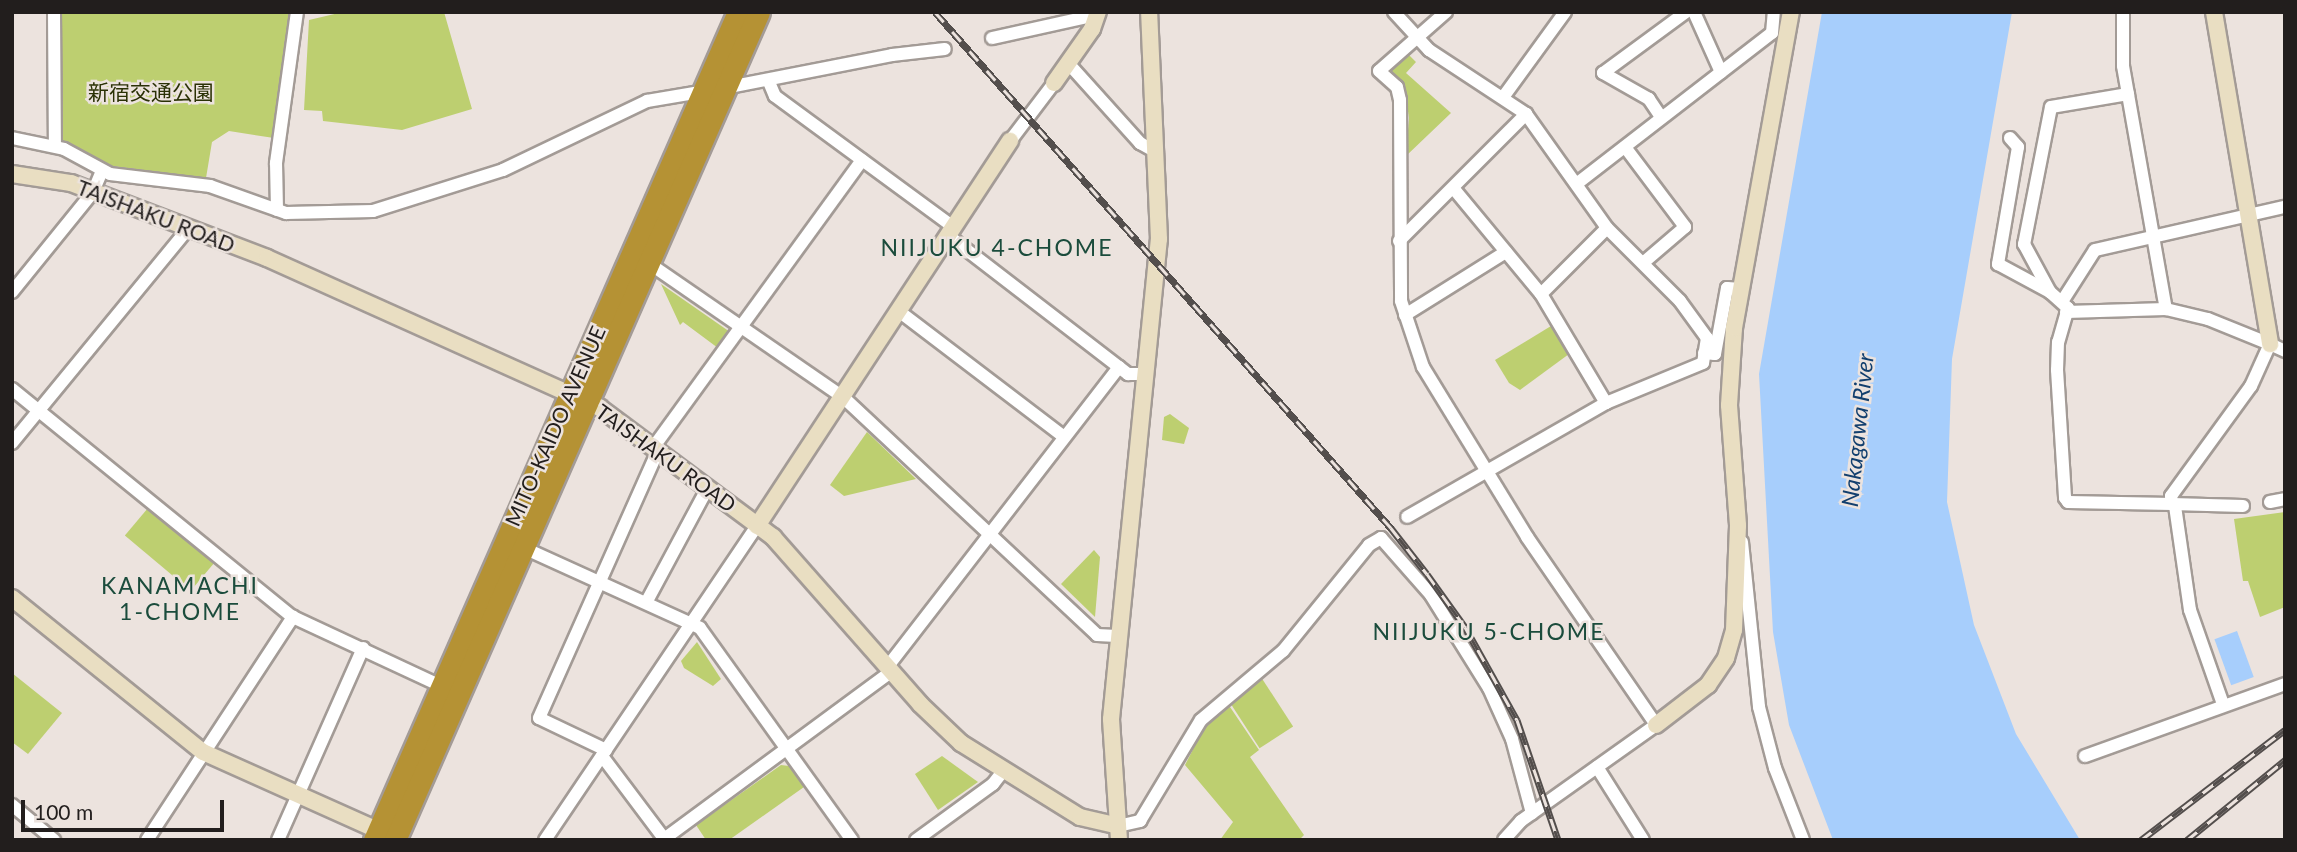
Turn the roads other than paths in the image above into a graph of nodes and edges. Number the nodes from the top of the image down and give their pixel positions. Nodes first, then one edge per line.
1 (54, 12) edge
2 (297, 12) edge
3 (738, 12) edge
4 (760, 12) edge
5 (1149, 12) edge
6 (1394, 12) edge
7 (1446, 12) edge
8 (1565, 12) edge
9 (1686, 12) edge
10 (1694, 12) edge
11 (1774, 12) edge
12 (1791, 12) edge
13 (2123, 12) edge
14 (2214, 12) edge
15 (1098, 14) edge
16 (1415, 37) junction
17 (992, 38) dead end
18 (945, 49) dead end
19 (1068, 63) junction
20 (1721, 72) junction
21 (769, 82) junction
22 (1054, 83) joint
23 (726, 88) junction
24 (703, 92) junction
25 (2128, 94) junction
26 (1504, 96) junction
27 (1526, 114) junction
28 (1661, 117) junction
29 (12, 138) edge
30 (2010, 138) dead end
31 (1010, 141) joint
32 (55, 146) junction
33 (1625, 147) junction
34 (1156, 152) junction
35 (862, 160) junction
36 (102, 172) junction
37 (12, 174) edge
38 (1579, 182) junction
39 (1454, 189) junction
40 (93, 192) junction
41 (2285, 207) edge
42 (277, 210) junction
43 (2247, 214) junction
44 (1608, 228) junction
45 (188, 229) junction
46 (952, 233) junction
47 (2153, 236) junction
48 (1399, 241) junction
49 (1506, 252) junction
50 (1643, 263) junction
51 (650, 264) junction
52 (1741, 289) junction
53 (12, 292) edge
54 (2050, 292) junction
55 (1541, 293) junction
56 (2065, 306) junction
57 (2166, 309) junction
58 (900, 312) junction
59 (1405, 315) junction
60 (740, 325) junction
61 (2277, 347) edge
62 (1704, 354) junction
63 (1119, 367) junction
64 (1146, 374) junction
65 (12, 389) edge
66 (580, 396) junction
67 (843, 397) junction
68 (1606, 403) junction
69 (40, 411) junction
70 (1064, 437) junction
71 (12, 443) edge
72 (657, 447) junction
73 (1485, 469) junction
74 (708, 487) junction
75 (2285, 499) edge
76 (2270, 502) dead end
77 (2173, 505) junction
78 (2243, 506) dead end
79 (1406, 517) dead end
80 (1738, 525) junction
81 (757, 526) junction
82 (990, 536) junction
83 (524, 548) junction
84 (600, 580) junction
85 (12, 598) edge
86 (647, 601) junction
87 (293, 617) junction
88 (693, 622) junction
89 (1117, 636) junction
90 (363, 648) junction
91 (890, 669) junction
92 (2285, 684) edge
93 (441, 686) junction
94 (2222, 704) junction
95 (1656, 726) junction
96 (786, 748) junction
97 (203, 752) junction
98 (604, 753) junction
99 (2085, 755) dead end
100 (1597, 766) junction
101 (1003, 771) junction
102 (297, 796) junction
103 (12, 805) edge
104 (1532, 813) junction
105 (1118, 833) edge
106 (388, 838) edge
107 (665, 839) edge
108 (54, 840) edge
109 (147, 840) edge
110 (278, 840) edge
111 (545, 840) edge
112 (852, 840) edge
113 (916, 840) edge
114 (1504, 840) edge
115 (1643, 840) edge
116 (1803, 840) edge

1 - 32 street
2 - 42 street
3 - 24 highway, MITO-KAIDO AVENUE
4 - 23 highway, MITO-KAIDO AVENUE
5 - 34 street
6 - 16 street
7 - 16 street
8 - 26 street
9 - 28 street
10 - 20 street
11 - 20 street
12 - 52 street
13 - 25 street
14 - 43 street
15 - 17 street
15 - 19 street
16 - 26 street
16 - 48 street
18 - 21 street, TAISHAKU ROAD
19 - 22 street
19 - 34 street
20 - 28 street
21 - 23 street, TAISHAKU ROAD
21 - 35 street
22 - 31 street
23 - 24 street, TAISHAKU ROAD
23 - 51 highway, MITO-KAIDO AVENUE
24 - 42 street, TAISHAKU ROAD
24 - 66 highway, MITO-KAIDO AVENUE
25 - 47 street
25 - 54 street
26 - 27 street
27 - 38 street
27 - 39 street
28 - 33 street
29 - 32 street, TAISHAKU ROAD
30 - 54 street
31 - 46 street
32 - 36 street, TAISHAKU ROAD
33 - 38 street
33 - 50 street
34 - 64 street
35 - 46 street
35 - 60 street
36 - 40 street
36 - 42 street, TAISHAKU ROAD
37 - 40 street, TAISHAKU ROAD
38 - 44 street
39 - 48 street
39 - 49 street
40 - 45 street, TAISHAKU ROAD
40 - 53 street
41 - 43 street
43 - 47 street
43 - 61 street
44 - 50 street
44 - 55 street
45 - 66 street, TAISHAKU ROAD
45 - 69 street
46 - 58 street
46 - 63 street
47 - 56 street
47 - 57 street
48 - 59 street
49 - 55 street
49 - 59 street
50 - 62 street
51 - 60 street
51 - 66 highway, MITO-KAIDO AVENUE
52 - 62 street
52 - 80 street
54 - 56 street
55 - 68 street
56 - 57 street
56 - 77 street
57 - 61 street
58 - 67 street
58 - 70 street
59 - 73 street
60 - 67 street
60 - 72 street
61 - 77 street
62 - 68 street
63 - 64 street
63 - 70 street
64 - 89 street
65 - 69 street
66 - 72 street, TAISHAKU ROAD
66 - 83 highway, MITO-KAIDO AVENUE
66 - 93 highway, MITO-KAIDO AVENUE
67 - 81 street
67 - 82 street
68 - 73 street
69 - 71 street
69 - 87 street
70 - 82 street
72 - 74 street, TAISHAKU ROAD
72 - 84 street
73 - 79 street
73 - 95 street
74 - 81 street, TAISHAKU ROAD
74 - 86 street
75 - 76 street
77 - 78 street
77 - 94 street
80 - 95 street
80 - 116 street
81 - 88 street
81 - 91 street, TAISHAKU ROAD
82 - 89 street
82 - 91 street
83 - 84 street
83 - 106 highway, MITO-KAIDO AVENUE
84 - 86 street
84 - 98 street
85 - 97 street
86 - 88 street
87 - 90 street
87 - 97 street
88 - 96 street
88 - 98 street
89 - 105 street
90 - 93 street
90 - 102 street
91 - 96 street
91 - 101 street, TAISHAKU ROAD
92 - 94 street
93 - 106 highway, MITO-KAIDO AVENUE
94 - 99 street
95 - 100 street
96 - 107 street
96 - 112 street
97 - 102 street
97 - 109 street
98 - 107 street
98 - 111 street
100 - 104 street
100 - 115 street
101 - 105 street, TAISHAKU ROAD
101 - 113 street
102 - 106 street
102 - 110 street
103 - 108 street
104 - 105 street
104 - 114 street

